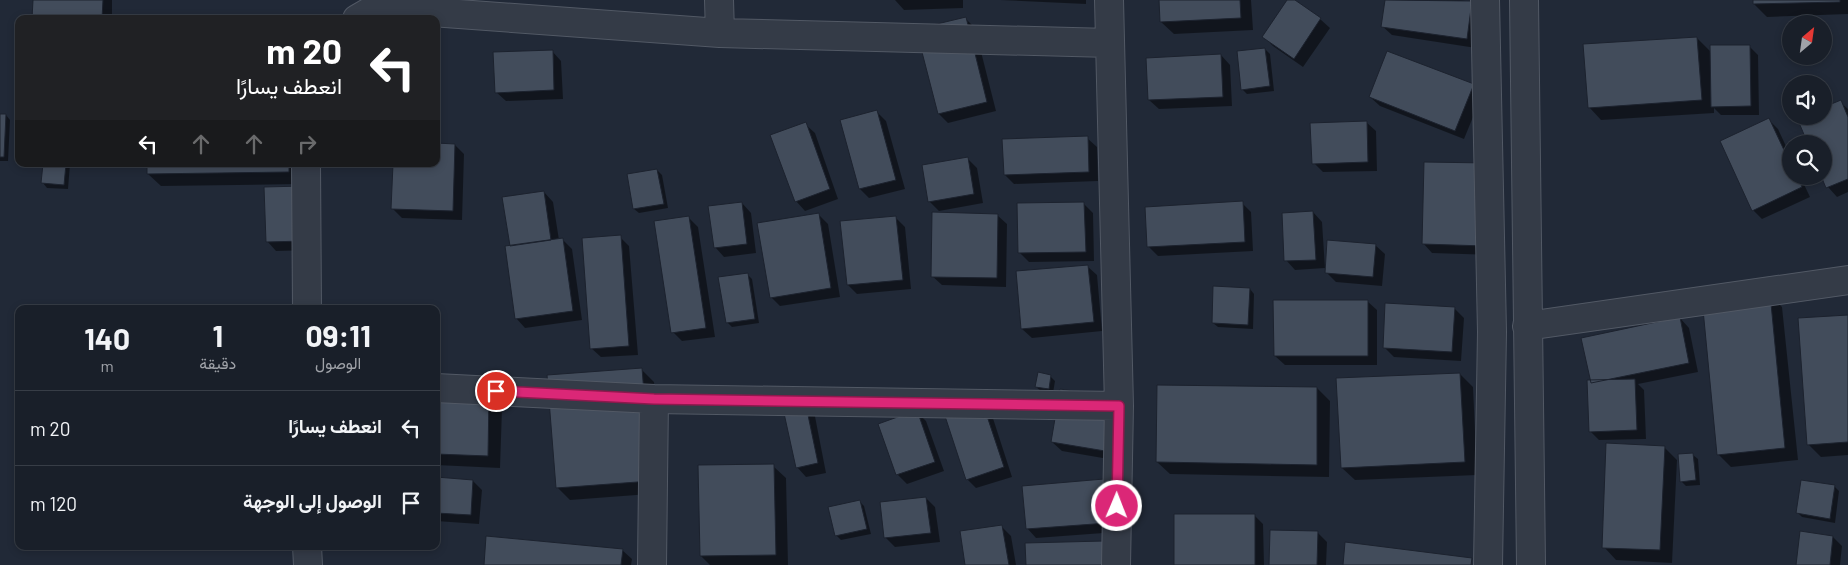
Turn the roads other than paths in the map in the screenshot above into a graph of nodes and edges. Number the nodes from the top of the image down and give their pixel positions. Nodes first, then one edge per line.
1 (719, 0) edge
2 (1109, 0) edge
3 (1484, 0) edge
4 (1524, 0) edge
5 (364, 15) edge
6 (720, 33) junction
7 (1110, 43) junction
8 (306, 167) edge
9 (1848, 280) edge
10 (307, 305) edge
11 (1527, 326) junction
12 (440, 388) edge
13 (654, 399) junction
14 (1119, 406) junction
15 (308, 550) edge
16 (308, 565) edge
17 (652, 565) edge
18 (1116, 565) edge
19 (1488, 565) edge
20 (1531, 565) edge

1 - 6 street
2 - 7 street
3 - 19 street
4 - 11 street
5 - 6 street
6 - 7 street
7 - 14 street
8 - 10 street
9 - 11 street
11 - 20 street
12 - 13 street
13 - 14 street
13 - 17 street
14 - 18 street
15 - 16 street

